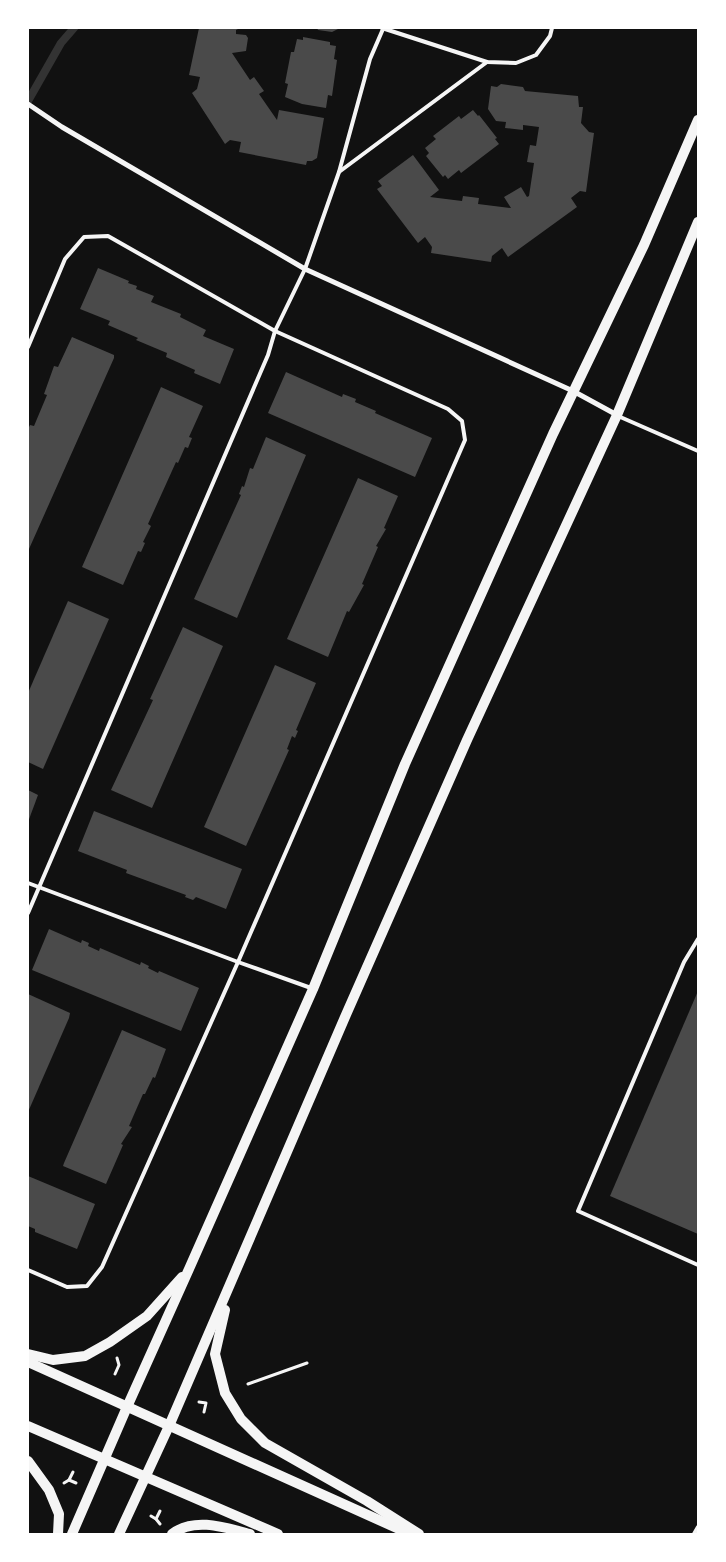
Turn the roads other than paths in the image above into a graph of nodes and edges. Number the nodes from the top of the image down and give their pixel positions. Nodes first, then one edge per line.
1 (383, 28) edge
2 (552, 28) edge
3 (487, 62) junction
4 (28, 104) edge
5 (698, 120) edge
6 (339, 172) junction
7 (698, 222) edge
8 (305, 269) junction
9 (275, 331) junction
10 (28, 347) edge
11 (573, 390) junction
12 (617, 415) junction
13 (698, 451) edge
14 (28, 883) edge
15 (39, 887) junction
16 (28, 913) edge
17 (698, 939) edge
18 (238, 962) junction
19 (313, 989) junction
20 (698, 1265) edge
21 (190, 1269) junction
22 (28, 1270) edge
23 (230, 1286) junction
24 (28, 1354) edge
25 (28, 1362) edge
26 (127, 1407) junction
27 (28, 1426) edge
28 (169, 1426) junction
29 (104, 1458) junction
30 (28, 1461) edge
31 (146, 1477) junction
32 (58, 1534) edge
33 (72, 1534) edge
34 (119, 1534) edge
35 (172, 1534) edge
36 (250, 1534) edge
37 (278, 1534) edge
38 (410, 1534) edge
39 (419, 1534) edge

1 - 3 lane
1 - 6 lane
2 - 3 lane
3 - 6 lane
4 - 8 street
5 - 11 main road
6 - 8 lane
7 - 12 main road
8 - 9 lane
8 - 11 street
9 - 10 lane
9 - 15 lane
9 - 18 lane
11 - 12 street
11 - 19 main road
12 - 13 lane
12 - 23 main road
14 - 15 lane
15 - 16 lane
15 - 18 lane
17 - 20 lane
18 - 19 lane
18 - 22 lane
19 - 21 main road
21 - 24 main road
21 - 26 main road
23 - 28 main road
23 - 39 main road
25 - 26 main road
26 - 28 main road
26 - 29 main road
27 - 29 main road
28 - 31 main road
28 - 38 main road
29 - 31 main road
29 - 33 main road
30 - 32 main road
31 - 34 main road
31 - 37 main road
35 - 36 main road

